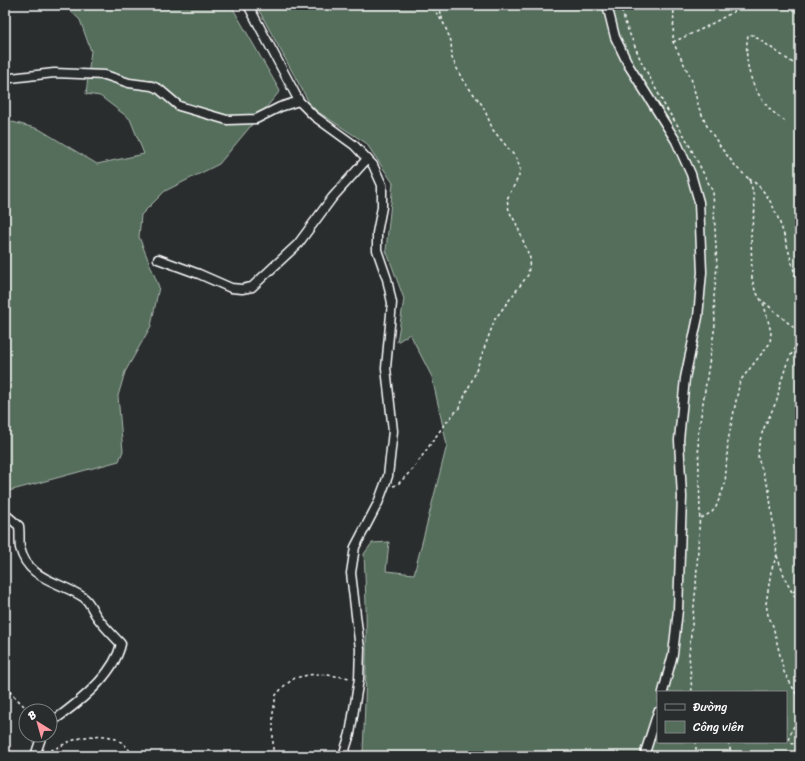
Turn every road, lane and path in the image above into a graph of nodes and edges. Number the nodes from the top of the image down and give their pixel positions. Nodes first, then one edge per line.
1 (248, 5) edge
2 (431, 5) edge
3 (439, 5) edge
4 (607, 5) edge
5 (674, 5) edge
6 (746, 5) edge
7 (444, 24) junction
8 (673, 42) junction
9 (800, 68) edge
10 (5, 77) edge
11 (299, 101) junction
12 (785, 121) dead end
13 (367, 159) junction
14 (749, 179) junction
15 (158, 259) dead end
16 (800, 290) edge
17 (761, 300) junction
18 (800, 333) edge
19 (800, 337) edge
20 (383, 488) junction
21 (5, 514) edge
22 (700, 519) dead end
23 (777, 555) junction
24 (800, 587) edge
25 (793, 592) junction
26 (800, 607) edge
27 (359, 679) junction
28 (5, 687) edge
29 (663, 691) edge
30 (21, 703) edge
31 (657, 715) edge
32 (58, 717) edge
33 (40, 743) edge
34 (696, 743) edge
35 (728, 743) edge
36 (800, 747) edge
37 (36, 755) edge
38 (134, 756) edge
39 (273, 756) edge
40 (343, 756) edge
41 (644, 756) edge
42 (696, 756) edge
43 (732, 756) edge

1 - 11 street
2 - 7 path
3 - 7 path
4 - 29 street
5 - 8 path
6 - 8 path
7 - 20 path
8 - 14 path
9 - 12 path
10 - 11 street
11 - 13 street
13 - 15 street
13 - 20 street
14 - 16 path
14 - 17 path
17 - 18 path
17 - 22 path
19 - 23 path
20 - 27 street
21 - 32 street
23 - 25 path
23 - 36 path
24 - 25 path
25 - 26 path
27 - 39 path
27 - 40 street
28 - 30 path
31 - 41 street
33 - 37 street
34 - 42 path
35 - 43 path
37 - 38 path

